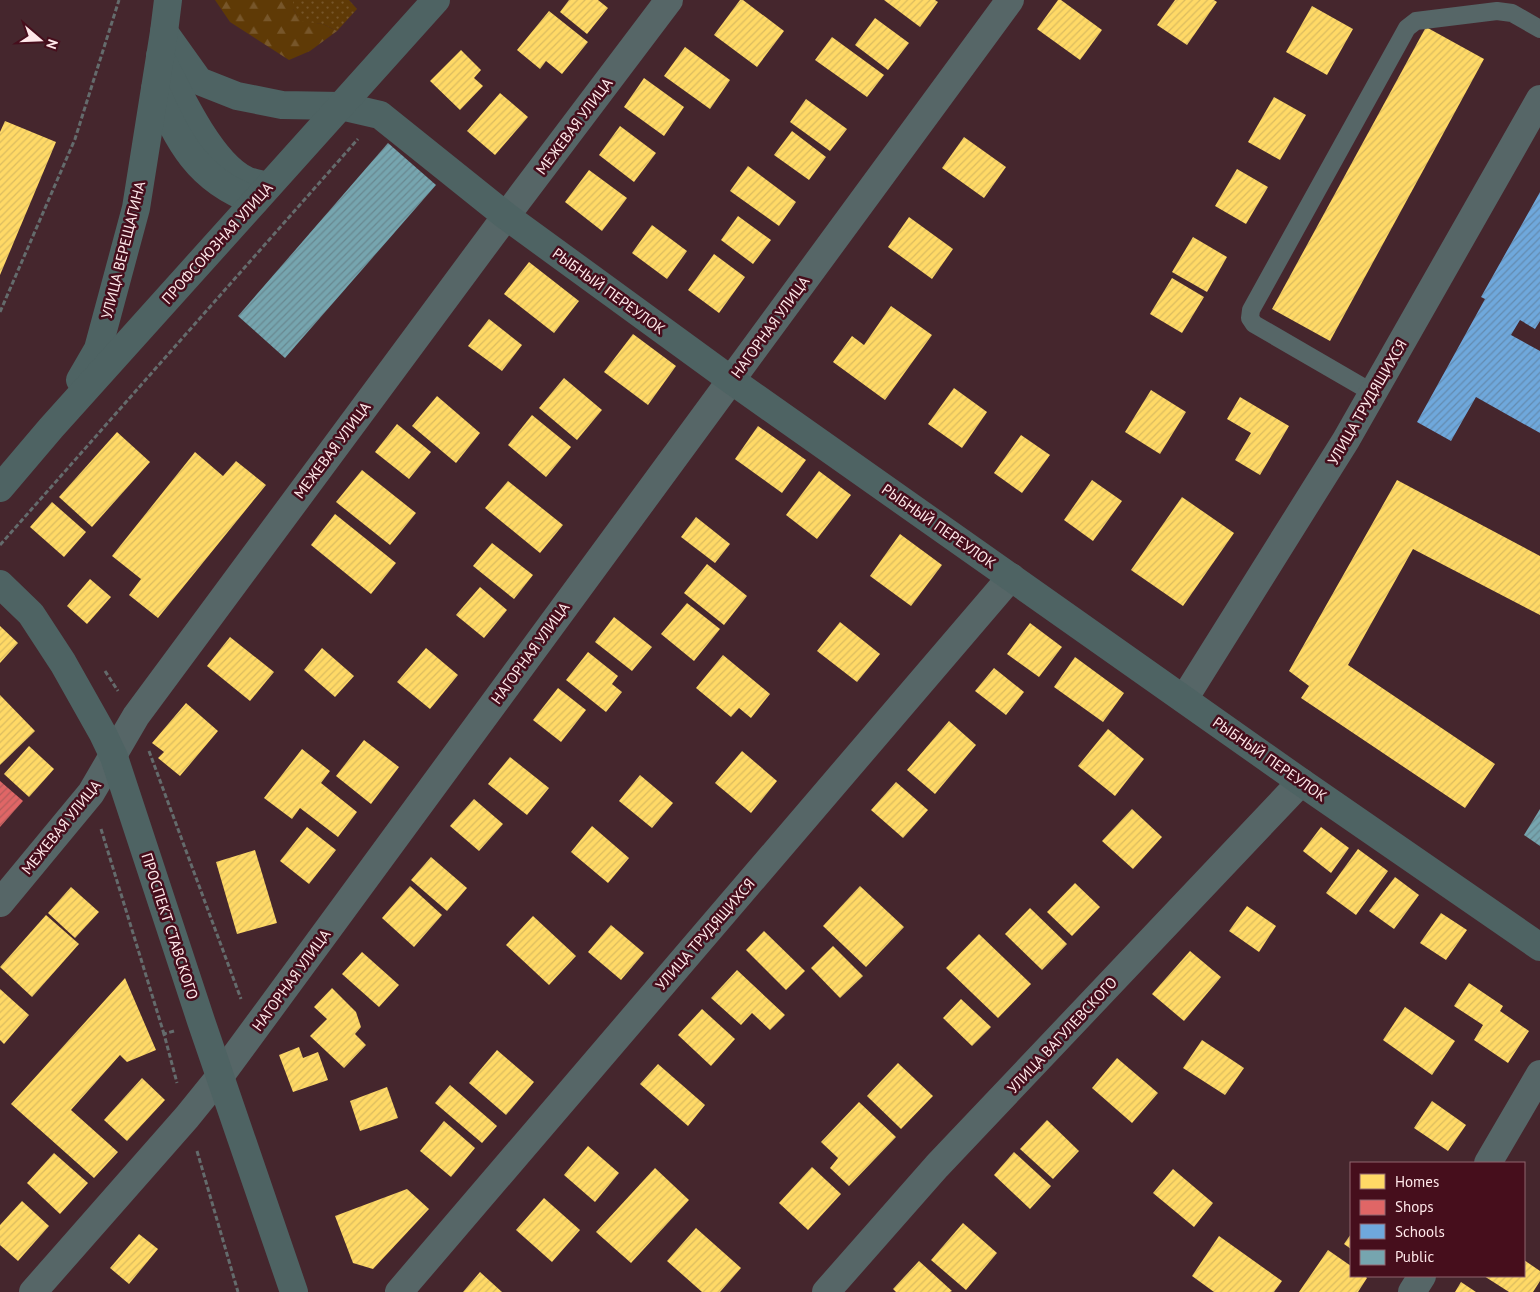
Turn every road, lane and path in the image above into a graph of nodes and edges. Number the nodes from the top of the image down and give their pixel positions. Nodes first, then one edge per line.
1 (119, 0) edge
2 (168, 0) edge
3 (436, 0) edge
4 (669, 0) edge
5 (1010, 0) edge
6 (1540, 29) edge
7 (162, 44) junction
8 (155, 89) junction
9 (1540, 99) edge
10 (341, 106) junction
11 (380, 115) junction
12 (261, 194) junction
13 (506, 216) junction
14 (0, 312) edge
15 (731, 380) junction
16 (1373, 393) junction
17 (51, 428) junction
18 (0, 488) edge
19 (0, 545) edge
20 (1010, 577) junction
21 (0, 584) edge
22 (1184, 699) junction
23 (114, 757) junction
24 (1301, 782) junction
25 (0, 903) edge
26 (1540, 947) edge
27 (1540, 1074) edge
28 (221, 1075) junction
29 (1489, 1162) edge
30 (215, 1215) dead end
31 (1421, 1277) edge
32 (33, 1292) edge
33 (238, 1292) edge
34 (294, 1292) edge
35 (398, 1292) edge
36 (826, 1292) edge
37 (1412, 1292) edge

1 - 14 path
2 - 7 street, УЛИЦА ВЕРЕЩАГИНА
3 - 10 street, ПРОФСОЮЗНАЯ УЛИЦА
4 - 13 street, МЕЖЕВАЯ УЛИЦА
5 - 15 street, НАГОРНАЯ УЛИЦА
6 - 16 lane
7 - 8 street, УЛИЦА ВЕРЕЩАГИНА
7 - 10 street, РЫБНЫЙ ПЕРЕУЛОК
7 - 12 street
8 - 12 street
8 - 17 street, УЛИЦА ВЕРЕЩАГИНА
9 - 16 street, УЛИЦА ТРУДЯЩИХСЯ
10 - 11 street, РЫБНЫЙ ПЕРЕУЛОК
10 - 12 street, ПРОФСОЮЗНАЯ УЛИЦА
11 - 13 street, РЫБНЫЙ ПЕРЕУЛОК
11 - 19 path
12 - 17 street, ПРОФСОЮЗНАЯ УЛИЦА
13 - 15 street, РЫБНЫЙ ПЕРЕУЛОК
13 - 23 street, МЕЖЕВАЯ УЛИЦА
15 - 20 street, РЫБНЫЙ ПЕРЕУЛОК
15 - 28 street, НАГОРНАЯ УЛИЦА
16 - 22 street, УЛИЦА ТРУДЯЩИХСЯ
17 - 18 street, ПРОФСОЮЗНАЯ УЛИЦА
20 - 22 street, РЫБНЫЙ ПЕРЕУЛОК
20 - 35 street, УЛИЦА ТРУДЯЩИХСЯ
21 - 23 street, ПРОСПЕКТ СТАВСКОГО
22 - 24 street, РЫБНЫЙ ПЕРЕУЛОК
23 - 25 street, МЕЖЕВАЯ УЛИЦА
23 - 28 street, ПРОСПЕКТ СТАВСКОГО
24 - 26 street, РЫБНЫЙ ПЕРЕУЛОК
24 - 36 street, УЛИЦА ВАГУЛЕВСКОГО
27 - 29 street
28 - 32 street, НАГОРНАЯ УЛИЦА
28 - 34 street, ПРОСПЕКТ СТАВСКОГО
30 - 33 path
31 - 37 street

